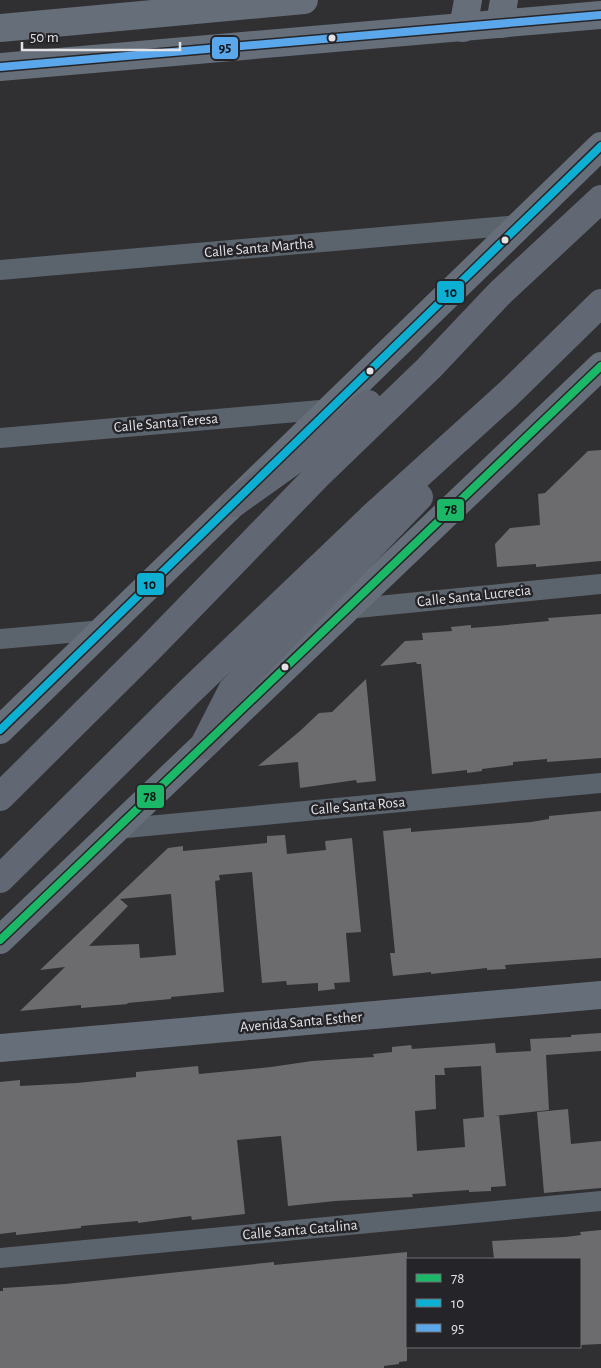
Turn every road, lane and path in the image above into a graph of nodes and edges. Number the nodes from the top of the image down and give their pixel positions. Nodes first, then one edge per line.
1 (304, 0) edge
2 (468, 0) edge
3 (239, 3) edge
4 (502, 12) edge
5 (601, 15) edge
6 (0, 28) edge
7 (463, 28) junction
8 (0, 67) edge
9 (601, 146) edge
10 (601, 199) edge
11 (519, 225) junction
12 (0, 270) edge
13 (501, 292) junction
14 (601, 303) edge
15 (601, 366) edge
16 (591, 385) edge
17 (332, 409) junction
18 (473, 425) junction
19 (0, 438) edge
20 (234, 503) junction
21 (601, 584) edge
22 (347, 609) junction
23 (103, 630) junction
24 (0, 639) edge
25 (0, 730) edge
26 (204, 745) junction
27 (601, 783) edge
28 (0, 797) edge
29 (116, 829) junction
30 (0, 879) edge
31 (0, 940) edge
32 (601, 995) edge
33 (5, 1044) edge
34 (601, 1201) edge
35 (0, 1258) edge

1 - 3 main road
2 - 7 main road
3 - 6 main road
4 - 5 main road
4 - 7 main road
7 - 8 main road
9 - 11 main road
10 - 13 highway
11 - 12 street, Calle Santa Martha
11 - 17 main road
13 - 20 highway
13 - 28 highway
14 - 18 highway
15 - 16 main road
16 - 22 main road
17 - 19 street, Calle Santa Teresa
17 - 20 main road
18 - 26 highway
18 - 30 highway
20 - 23 main road
21 - 22 street, Calle Santa Lucrecia
22 - 26 main road
23 - 24 street
23 - 25 main road
26 - 29 main road
27 - 29 street, Calle Santa Rosa
29 - 31 main road
32 - 33 main road, Avenida Santa Esther
34 - 35 street, Calle Santa Catalina

